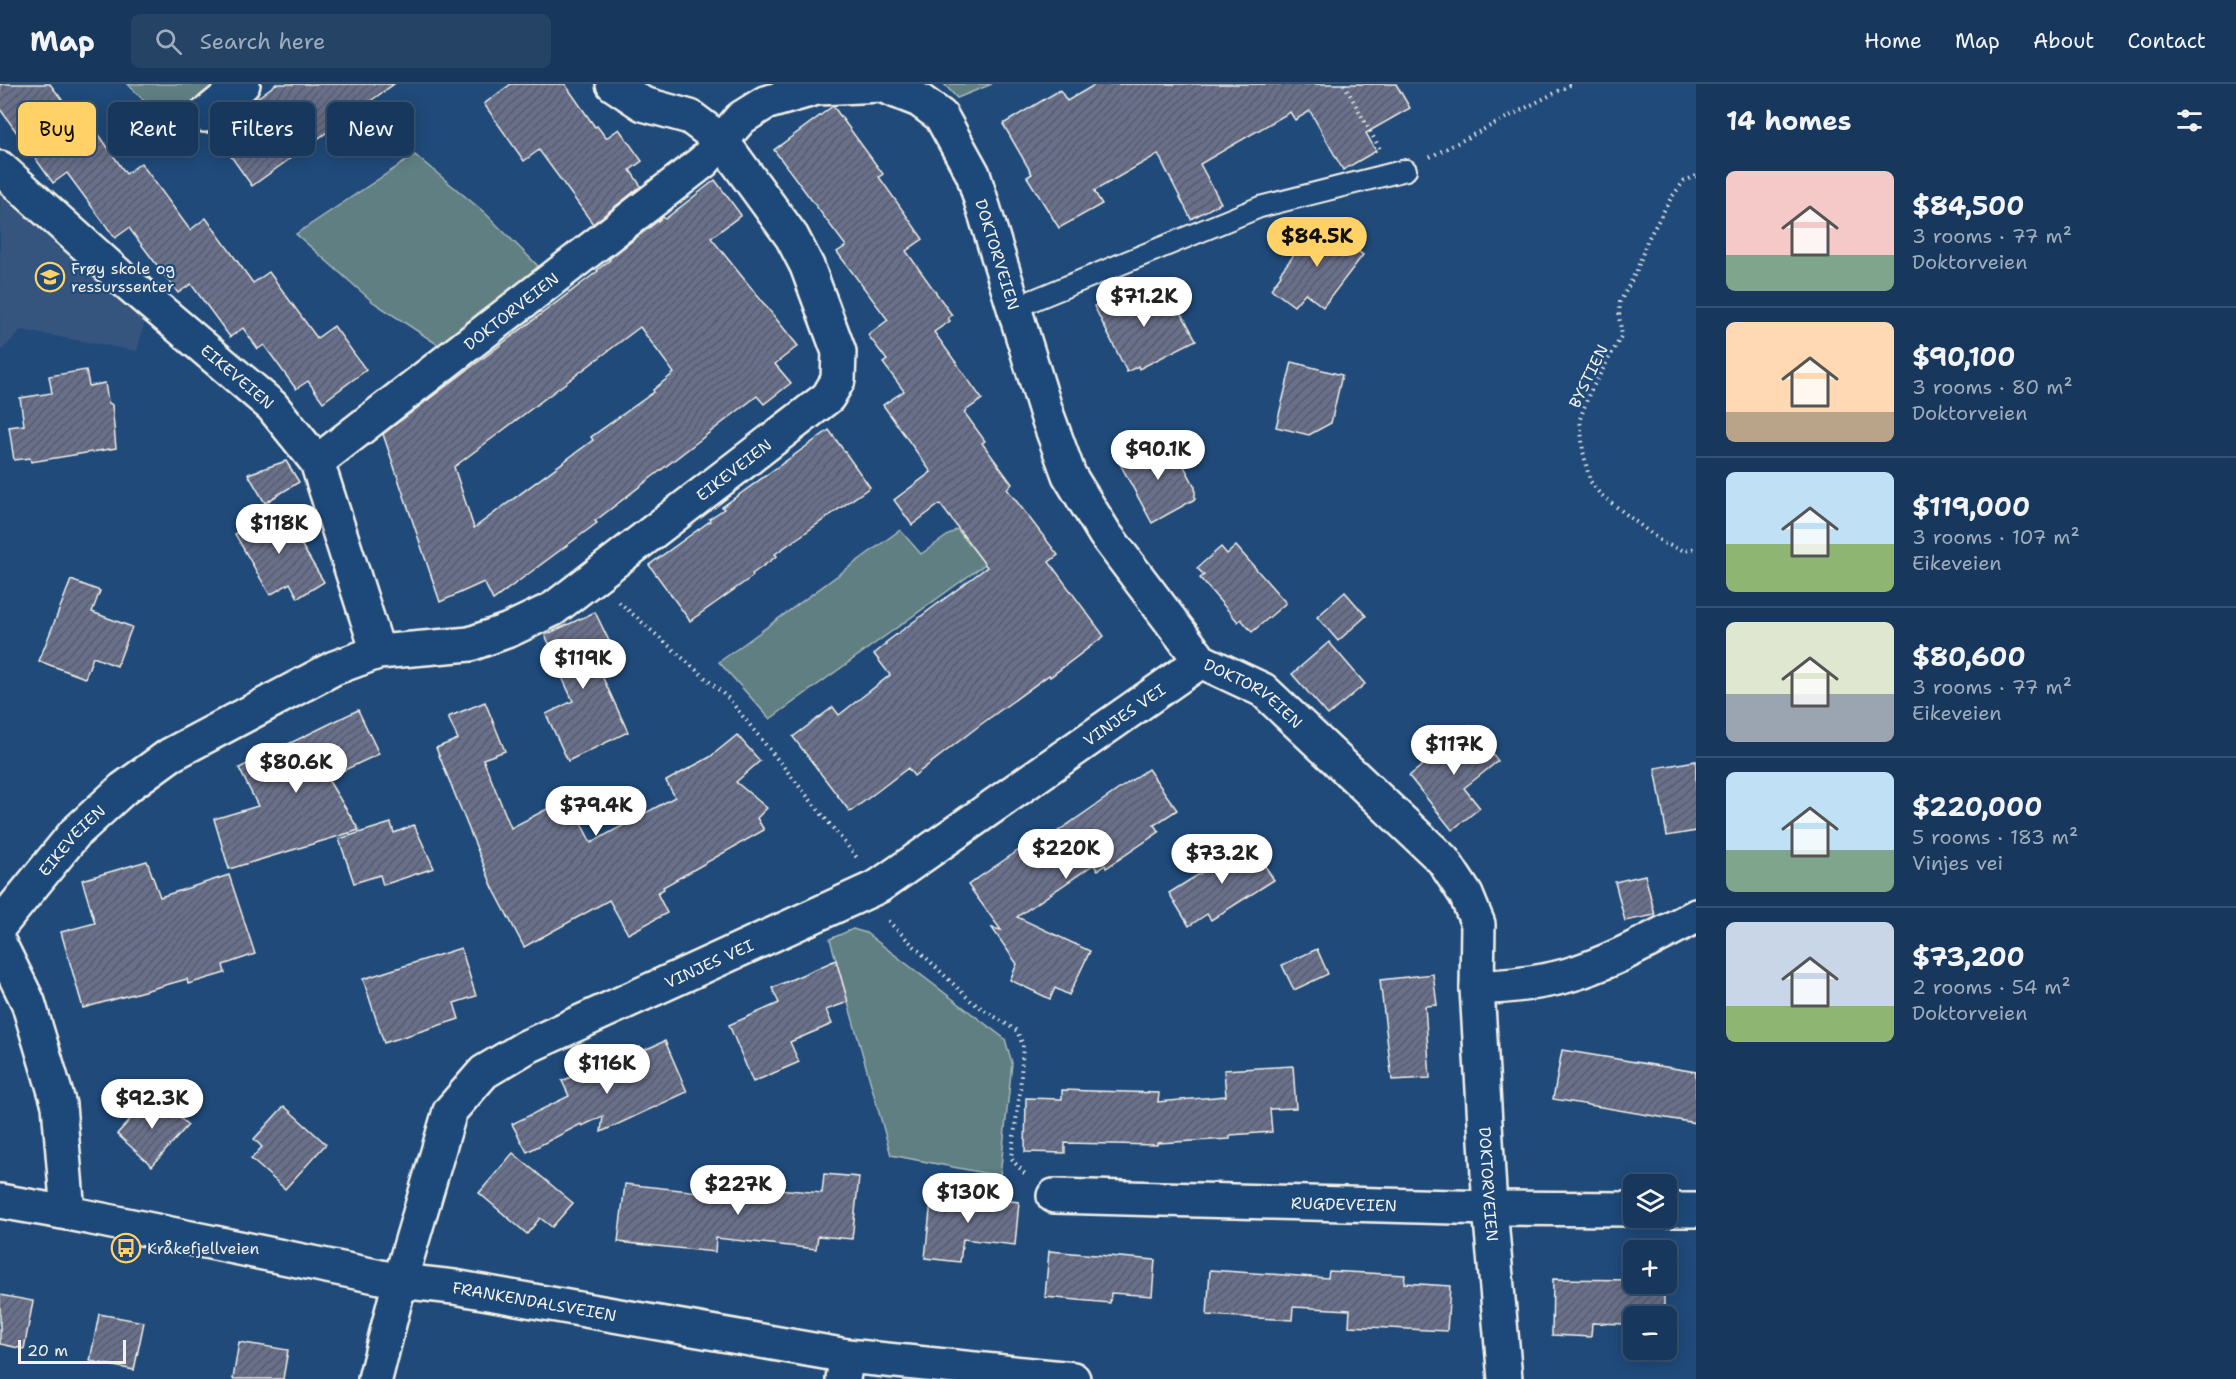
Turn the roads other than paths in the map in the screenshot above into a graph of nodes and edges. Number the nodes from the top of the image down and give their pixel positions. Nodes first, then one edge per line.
1 (243, 84) edge
2 (613, 84) edge
3 (205, 115) dead end
4 (722, 141) junction
5 (0, 168) edge
6 (1399, 172) road end
7 (1014, 308) junction
8 (317, 462) junction
9 (378, 652) junction
10 (1201, 661) junction
11 (1696, 916) edge
12 (0, 925) edge
13 (0, 945) edge
14 (1477, 988) junction
15 (1054, 1196) road end
16 (0, 1201) edge
17 (1490, 1208) junction
18 (1623, 1209) edge
19 (1677, 1210) edge
20 (1696, 1210) edge
21 (68, 1213) junction
22 (400, 1281) junction
23 (845, 1367) edge
24 (375, 1379) edge
25 (1073, 1379) edge
26 (1505, 1379) edge

1 - 3 street
2 - 4 street, EIKEVEIEN
4 - 7 street, DOKTORVEIEN
4 - 8 street, DOKTORVEIEN
4 - 9 street, EIKEVEIEN
5 - 8 street, EIKEVEIEN
6 - 7 lane
7 - 10 street, DOKTORVEIEN
8 - 9 street, EIKEVEIEN
9 - 12 street, EIKEVEIEN
10 - 14 street, DOKTORVEIEN
10 - 22 street, VINJES VEI
11 - 14 street
13 - 21 street
14 - 17 street, DOKTORVEIEN
15 - 17 street, RUGDEVEIEN
16 - 21 street, FRANKENDALSVEIEN
17 - 18 street, RUGDEVEIEN
17 - 26 street, DOKTORVEIEN
19 - 20 street
21 - 22 street, FRANKENDALSVEIEN
22 - 23 street, FRANKENDALSVEIEN
22 - 24 street, VINJES VEI
23 - 25 street, FRANKENDALSVEIEN

